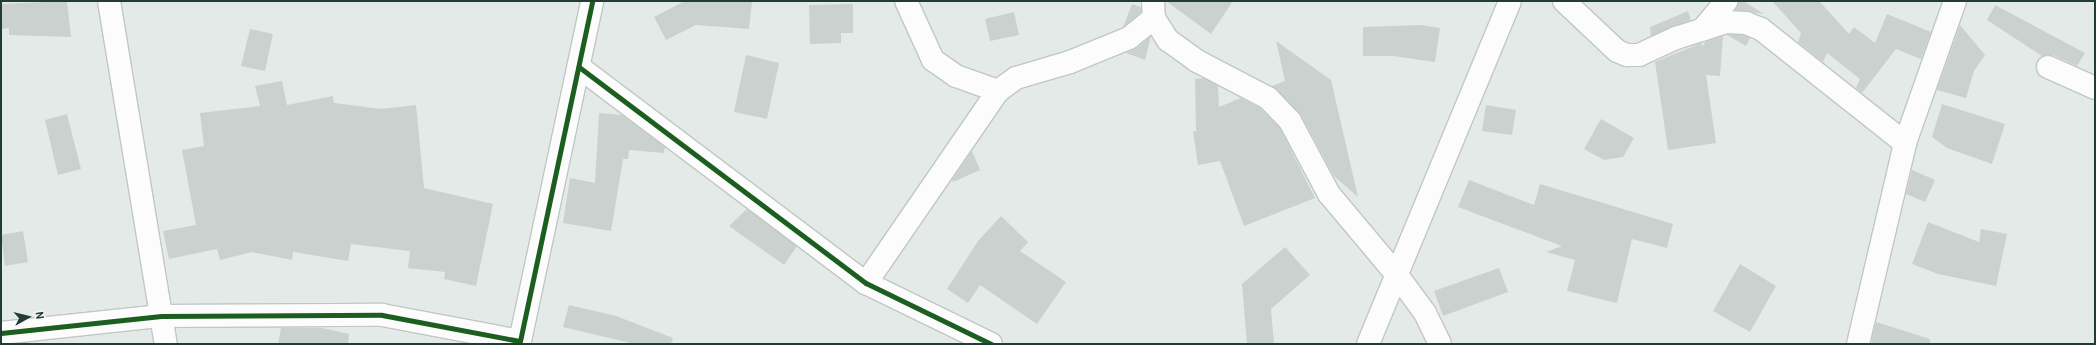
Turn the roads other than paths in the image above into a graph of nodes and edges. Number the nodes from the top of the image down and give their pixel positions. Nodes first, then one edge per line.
1 (109, 1) edge
2 (592, 1) edge
3 (906, 1) edge
4 (1510, 1) edge
5 (1564, 1) edge
6 (1726, 1) edge
7 (1955, 1) edge
8 (1153, 9) edge
9 (1702, 30) junction
10 (579, 67) junction
11 (2048, 67) dead end
12 (2095, 88) edge
13 (998, 91) junction
14 (1905, 143) junction
15 (1397, 275) junction
16 (866, 283) junction
17 (161, 316) junction
18 (1, 333) edge
19 (523, 343) edge
20 (166, 344) edge
21 (991, 344) edge
22 (1368, 344) edge
23 (1440, 344) edge
24 (1858, 344) edge

1 - 17 street
2 - 10 street
3 - 13 street
4 - 15 street
5 - 9 street
6 - 9 street
7 - 14 street
8 - 13 street
8 - 15 street
9 - 14 street
10 - 16 street
10 - 19 street
11 - 12 street
13 - 16 street
14 - 24 street
15 - 22 street
15 - 23 street
16 - 21 street
17 - 18 street
17 - 19 street
17 - 20 street

